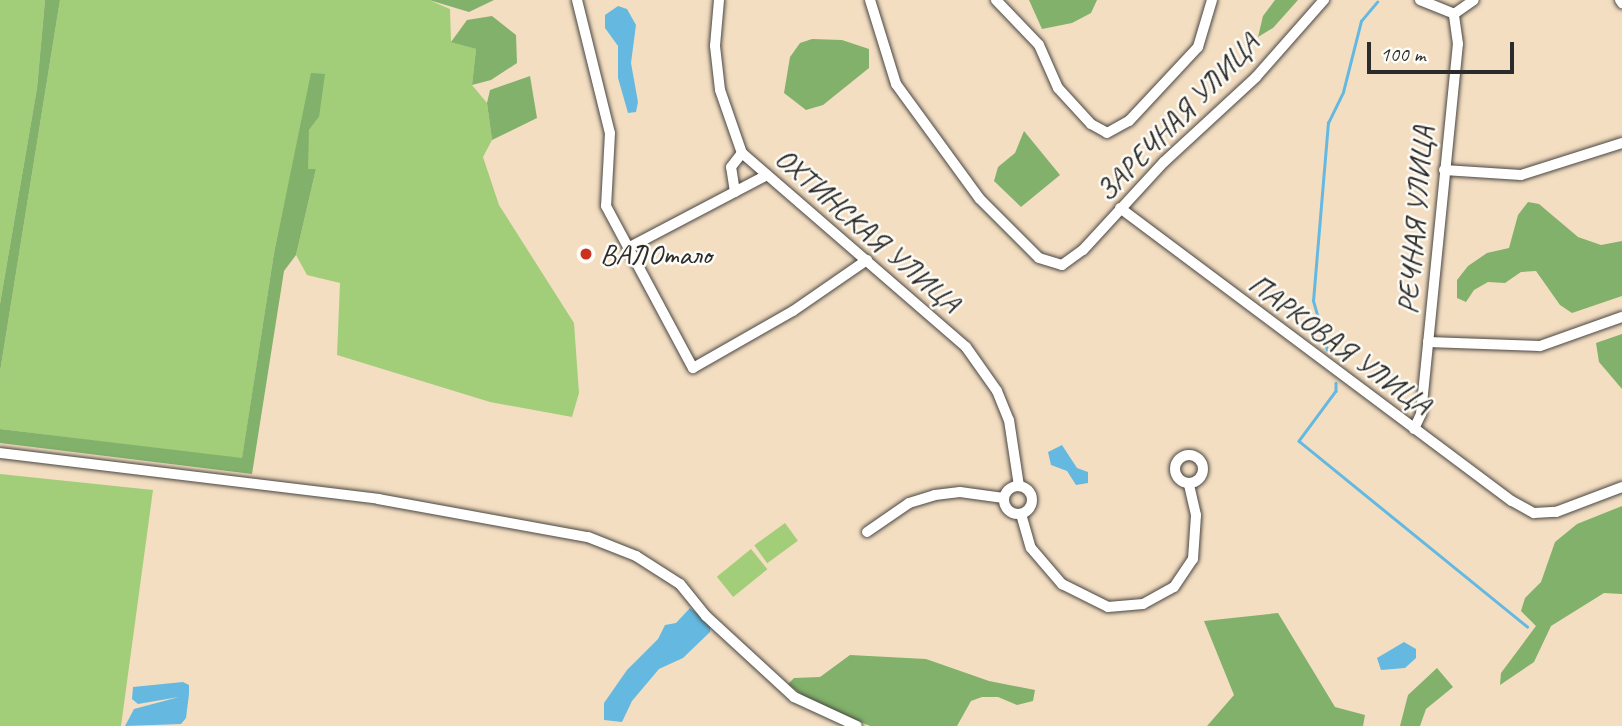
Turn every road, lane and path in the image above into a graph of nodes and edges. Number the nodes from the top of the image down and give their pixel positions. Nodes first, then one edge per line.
1 (577, 0) edge
2 (719, 0) edge
3 (870, 0) edge
4 (996, 0) edge
5 (1212, 0) edge
6 (1324, 0) edge
7 (1420, 0) edge
8 (1474, 0) edge
9 (1454, 14) junction
10 (1622, 143) edge
11 (742, 153) junction
12 (1444, 170) junction
13 (767, 175) junction
14 (735, 192) junction
15 (1120, 208) junction
16 (628, 248) junction
17 (867, 260) junction
18 (1622, 317) edge
19 (1428, 342) junction
20 (1415, 429) junction
21 (0, 453) edge
22 (1189, 484) dead end
23 (1018, 486) junction
24 (1622, 487) edge
25 (1004, 498) junction
26 (1021, 514) junction
27 (867, 532) dead end
28 (857, 726) edge

1 - 16 street
2 - 11 street, ОХТИНСКАЯ УЛИЦА
3 - 15 street, ЗАРЕЧНАЯ УЛИЦА
4 - 5 street
6 - 15 street, ЗАРЕЧНАЯ УЛИЦА
7 - 9 street
8 - 9 street
9 - 12 street, РЕЧНАЯ УЛИЦА
10 - 12 street
11 - 13 street, ОХТИНСКАЯ УЛИЦА
11 - 14 street
12 - 19 street, РЕЧНАЯ УЛИЦА
13 - 14 street
13 - 17 street, ОХТИНСКАЯ УЛИЦА
14 - 16 street
15 - 20 street, ПАРКОВАЯ УЛИЦА
16 - 17 street
17 - 23 street, ОХТИНСКАЯ УЛИЦА
18 - 19 street
19 - 20 street, РЕЧНАЯ УЛИЦА
20 - 24 street, ПАРКОВАЯ УЛИЦА
21 - 28 street
22 - 26 street, ОХТИНСКАЯ УЛИЦА
23 - 25 street
23 - 26 street, ОХТИНСКАЯ УЛИЦА
25 - 26 street
25 - 27 street

